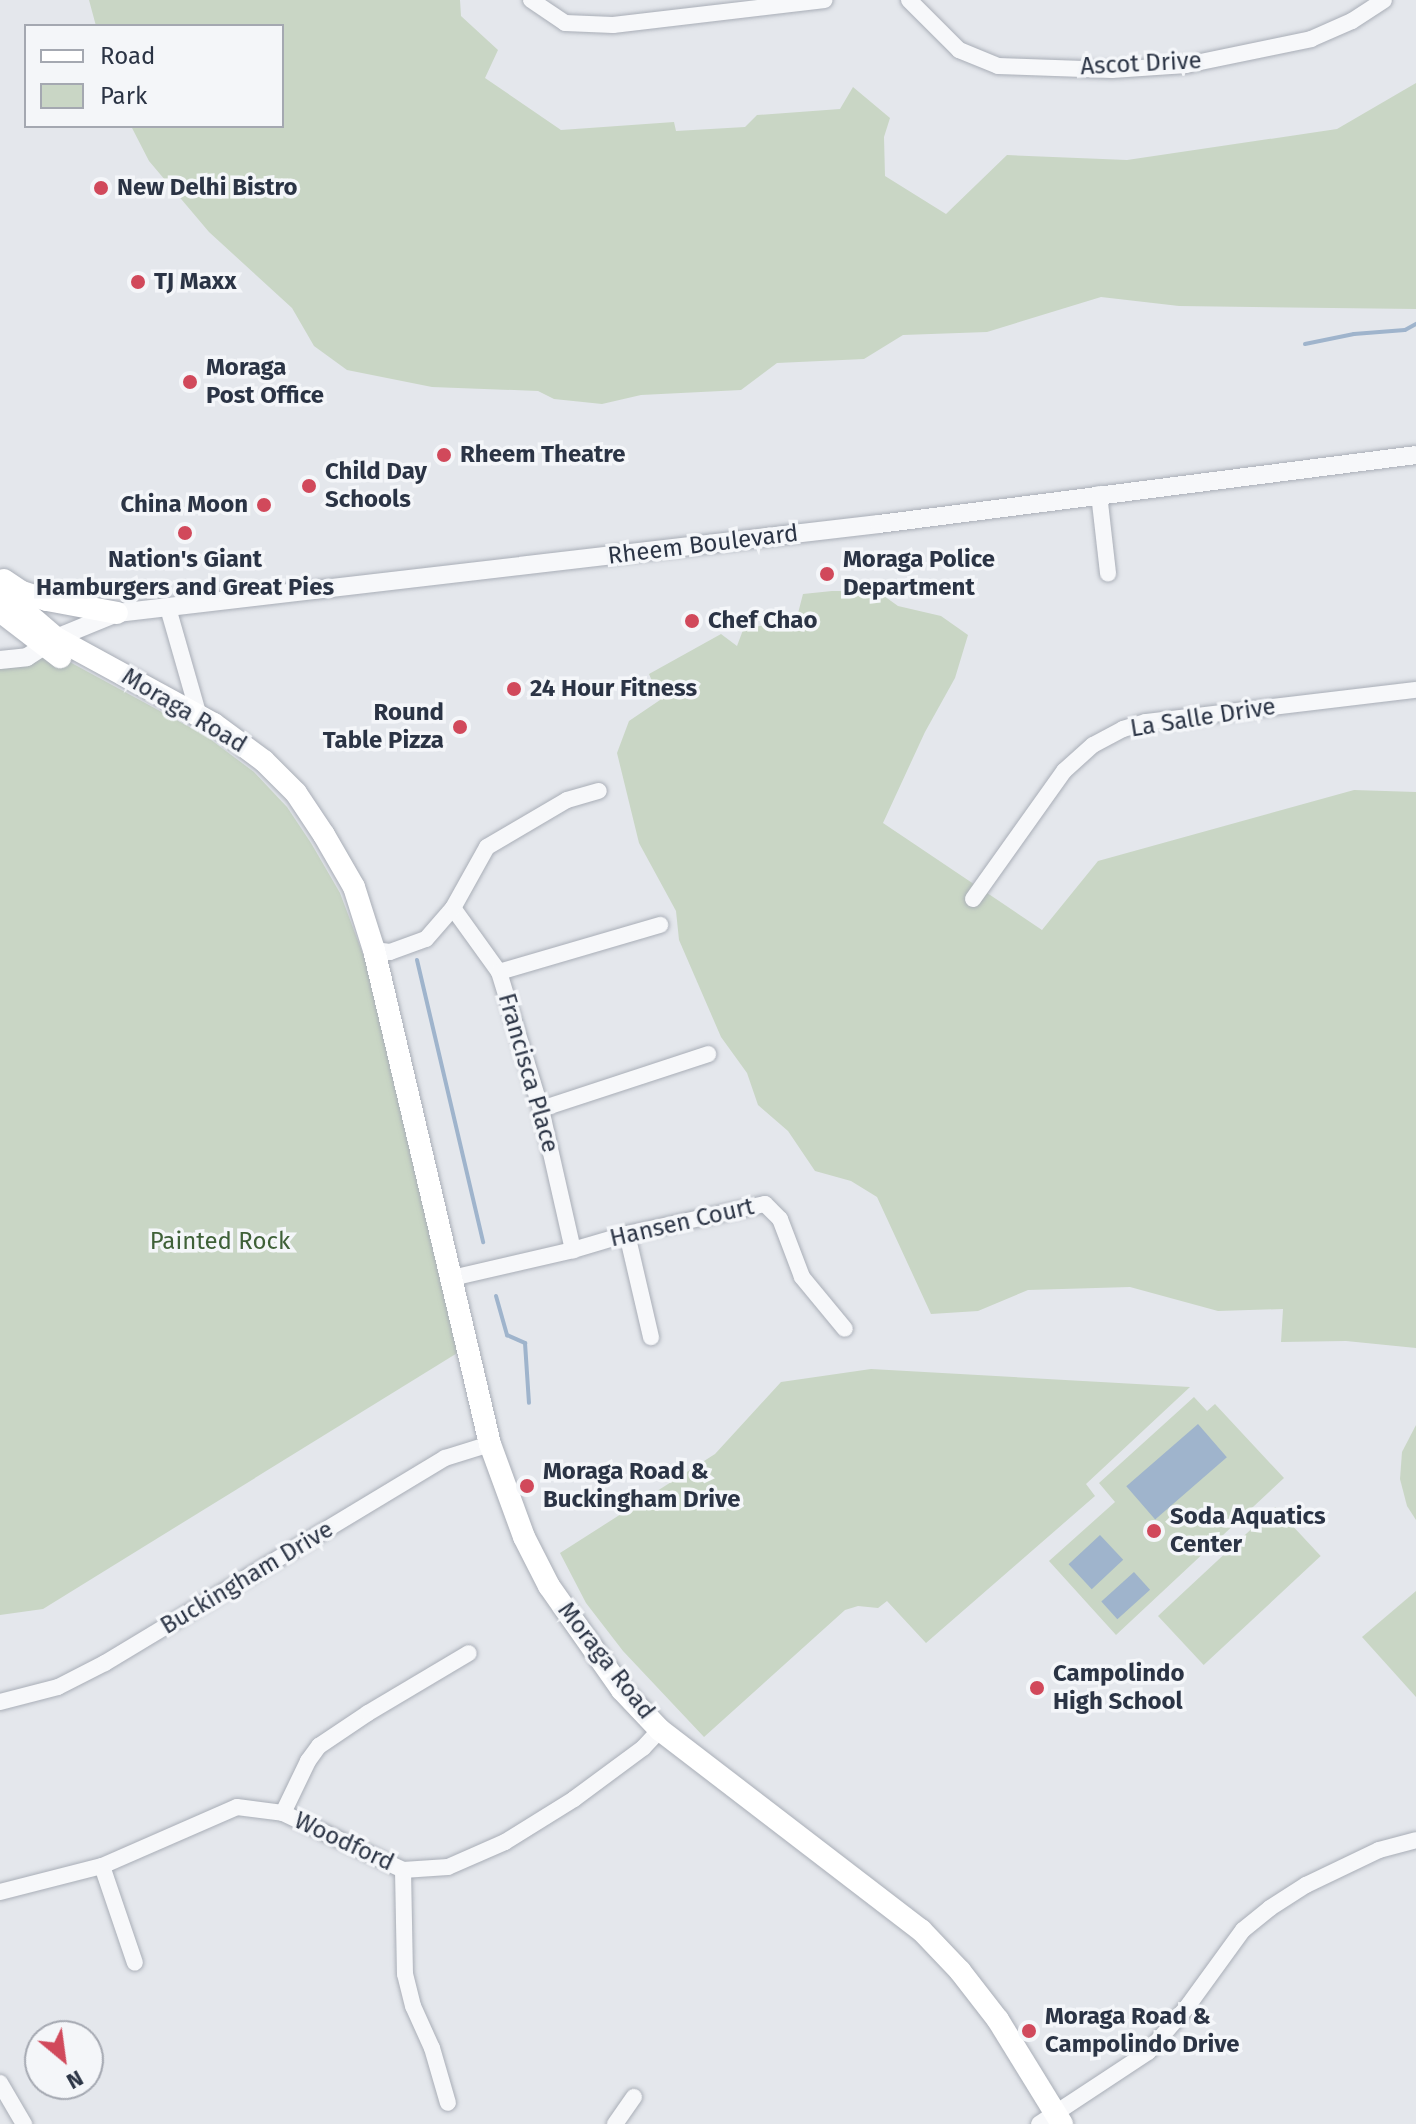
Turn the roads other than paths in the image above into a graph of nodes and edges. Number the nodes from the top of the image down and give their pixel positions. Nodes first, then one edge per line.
1 (531, 0) edge
2 (825, 0) edge
3 (909, 0) edge
4 (1384, 0) edge
5 (1416, 455) edge
6 (1099, 494) junction
7 (1108, 573) dead end
8 (0, 579) edge
9 (0, 590) edge
10 (168, 608) junction
11 (0, 611) edge
12 (117, 613) junction
13 (50, 643) junction
14 (0, 660) edge
15 (1416, 690) edge
16 (199, 716) junction
17 (599, 791) dead end
18 (973, 899) dead end
19 (453, 908) junction
20 (660, 925) dead end
21 (374, 950) junction
22 (499, 972) junction
23 (397, 1045) junction
24 (708, 1054) dead end
25 (541, 1109) junction
26 (627, 1234) junction
27 (573, 1250) junction
28 (452, 1278) junction
29 (845, 1329) dead end
30 (651, 1337) dead end
31 (490, 1444) junction
32 (469, 1653) dead end
33 (0, 1702) edge
34 (660, 1730) junction
35 (283, 1813) junction
36 (1416, 1840) edge
37 (102, 1866) junction
38 (403, 1870) junction
39 (0, 1892) edge
40 (135, 1963) dead end
41 (0, 2083) edge
42 (634, 2097) dead end
43 (448, 2103) dead end
44 (1053, 2121) edge
45 (24, 2124) edge
46 (615, 2124) edge

1 - 2 street
3 - 4 street, Ascot Drive
5 - 6 street, Rheem Boulevard
6 - 7 street
6 - 10 street, Rheem Boulevard
8 - 12 main road
9 - 13 main road, Moraga Road
10 - 12 street, Rheem Boulevard
10 - 16 street
11 - 13 main road, Moraga Road
12 - 13 street, Rheem Boulevard
13 - 14 street, Rheem Boulevard
13 - 16 main road, Moraga Road
13 - 23 main road, Moraga Road
15 - 18 street, La Salle Drive
16 - 21 main road, Moraga Road
17 - 19 street
19 - 21 street
19 - 22 street, Francisca Place
20 - 22 street
21 - 23 main road, Moraga Road
22 - 25 street, Francisca Place
23 - 28 main road, Moraga Road
24 - 25 street
25 - 27 street, Francisca Place
26 - 27 street, Hansen Court
26 - 29 street, Hansen Court
26 - 30 street
27 - 28 street, Hansen Court
28 - 31 main road, Moraga Road
31 - 33 street, Buckingham Drive
31 - 34 main road, Moraga Road
32 - 35 street
34 - 38 street, Woodford
34 - 44 main road, Moraga Road
35 - 37 street, Woodford
35 - 38 street, Woodford
36 - 44 street
37 - 39 street, Woodford
37 - 40 street
38 - 43 street
41 - 45 street
42 - 46 street

